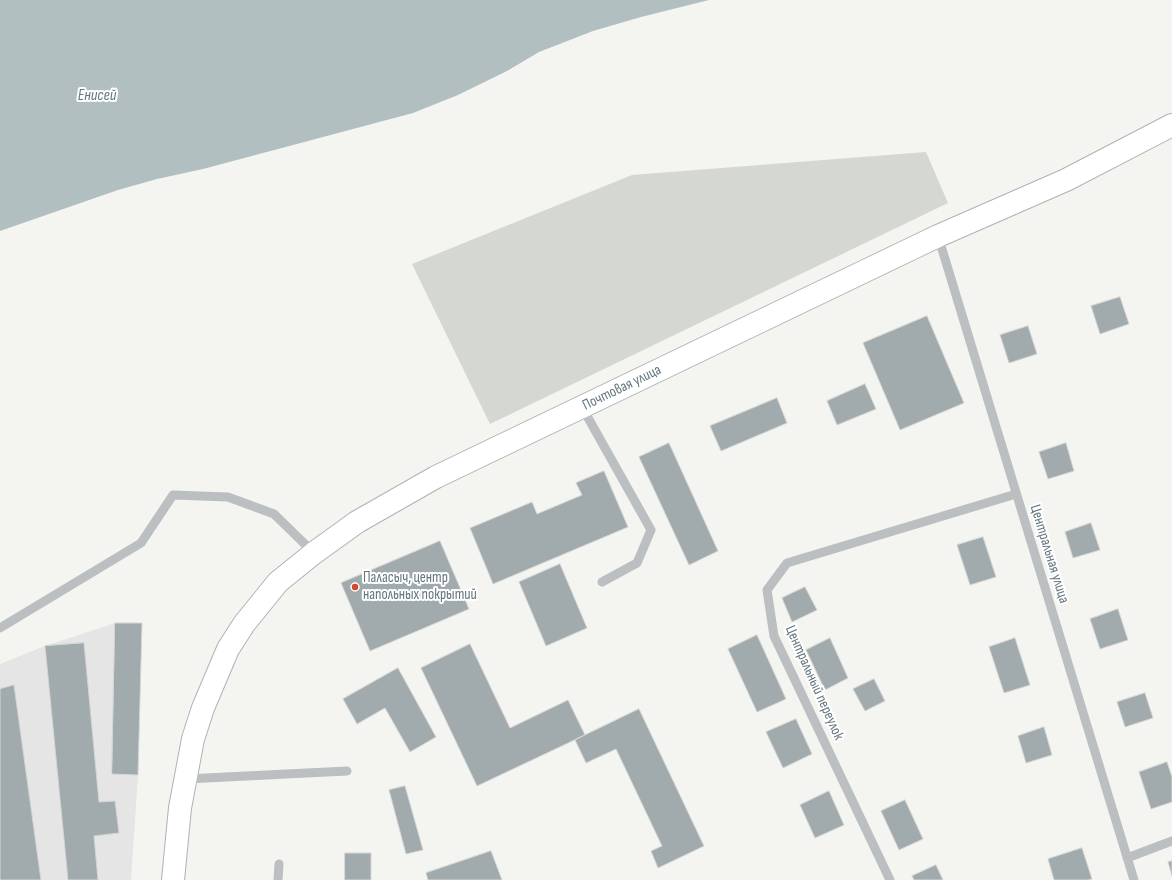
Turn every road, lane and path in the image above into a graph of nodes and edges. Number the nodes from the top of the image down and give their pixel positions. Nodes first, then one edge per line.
1 (1172, 125) edge
2 (938, 236) junction
3 (582, 407) junction
4 (1016, 494) junction
5 (314, 553) junction
6 (602, 582) dead end
7 (0, 628) edge
8 (347, 771) dead end
9 (186, 779) junction
10 (1172, 841) edge
11 (1127, 858) junction
12 (279, 864) dead end
13 (173, 880) edge
14 (278, 880) edge
15 (890, 880) edge
16 (1134, 880) edge

1 - 2 main road, Почтовая улица
2 - 3 main road, Почтовая улица
2 - 4 lane, Центральная улица
3 - 5 main road, Почтовая улица
3 - 6 lane
4 - 11 lane, Центральная улица
4 - 15 lane, Центральный переулок
5 - 7 lane
5 - 9 main road, Почтовая улица
8 - 9 lane
9 - 13 main road, Почтовая улица
10 - 11 lane
11 - 16 lane, Центральная улица
12 - 14 lane

